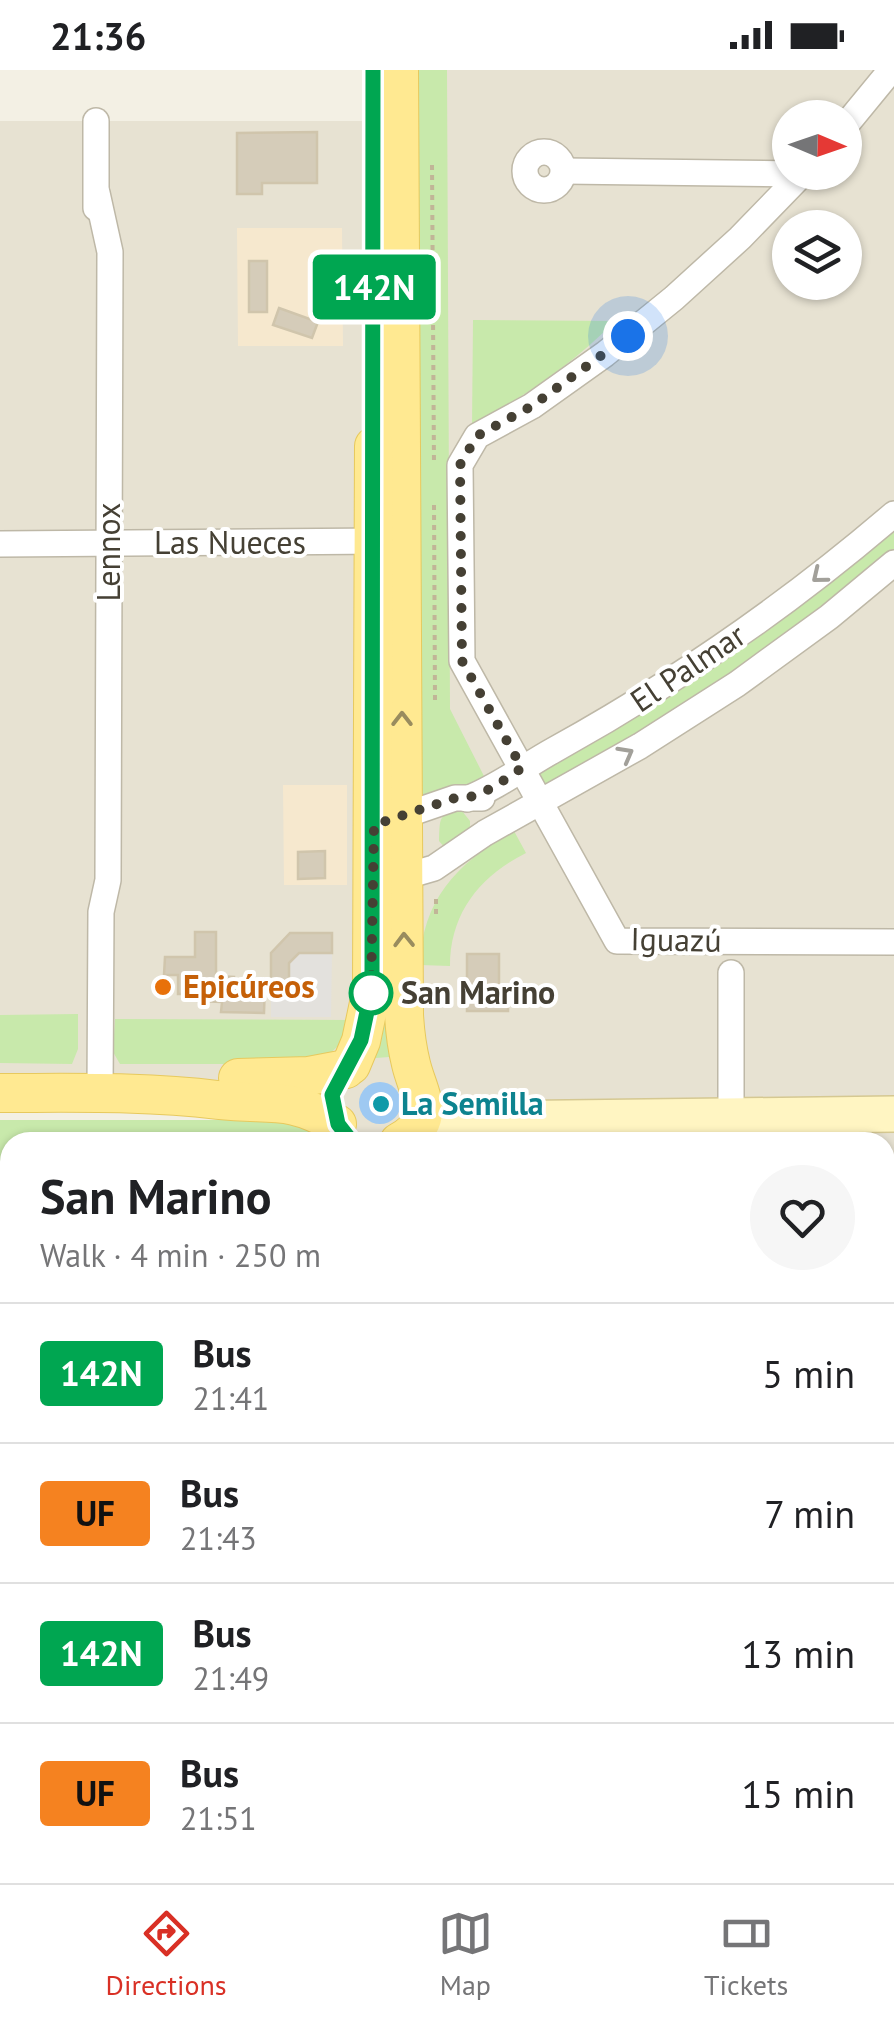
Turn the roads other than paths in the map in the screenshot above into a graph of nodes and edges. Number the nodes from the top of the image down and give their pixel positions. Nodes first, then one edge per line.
1 (373, 70) edge
2 (398, 70) edge
3 (889, 80) edge
4 (862, 108) edge
5 (96, 121) dead end
6 (564, 171) dead end
7 (772, 173) edge
8 (787, 190) edge
9 (894, 514) edge
10 (388, 541) junction
11 (0, 544) edge
12 (101, 544) junction
13 (894, 563) edge
14 (522, 768) junction
15 (467, 799) junction
16 (540, 801) junction
17 (388, 821) junction
18 (485, 833) junction
19 (388, 874) junction
20 (894, 942) edge
21 (731, 974) dead end
22 (348, 1067) junction
23 (416, 1077) junction
24 (0, 1093) edge
25 (100, 1093) junction
26 (184, 1094) junction
27 (894, 1114) edge
28 (732, 1116) junction
29 (490, 1119) junction
30 (341, 1132) edge
31 (347, 1132) edge
32 (410, 1132) edge
33 (437, 1132) edge

1 - 10 main road
2 - 10 main road
3 - 4 street
5 - 12 street, Lennox
6 - 7 street
8 - 14 street
9 -> 14 street, El Palmar
10 - 12 street, Las Nueces
10 - 17 main road
11 - 12 street, Las Nueces
12 - 25 street, Lennox
16 -> 13 street, El Palmar
14 - 15 street, El Palmar
14 - 15 street, El Palmar
14 - 16 street
15 - 17 street, El Palmar
16 - 18 street, El Palmar
16 - 18 street, El Palmar
16 - 20 street, Iguazú
17 - 19 main road
18 - 19 street, El Palmar
19 - 22 main road
23 -> 19 main road
21 - 28 street
22 - 23 main road
22 - 26 main road
22 - 31 main road
23 - 29 main road
23 - 32 main road
24 - 25 main road
25 - 26 main road
26 - 30 main road
27 - 28 main road
28 - 29 main road
29 - 33 main road

